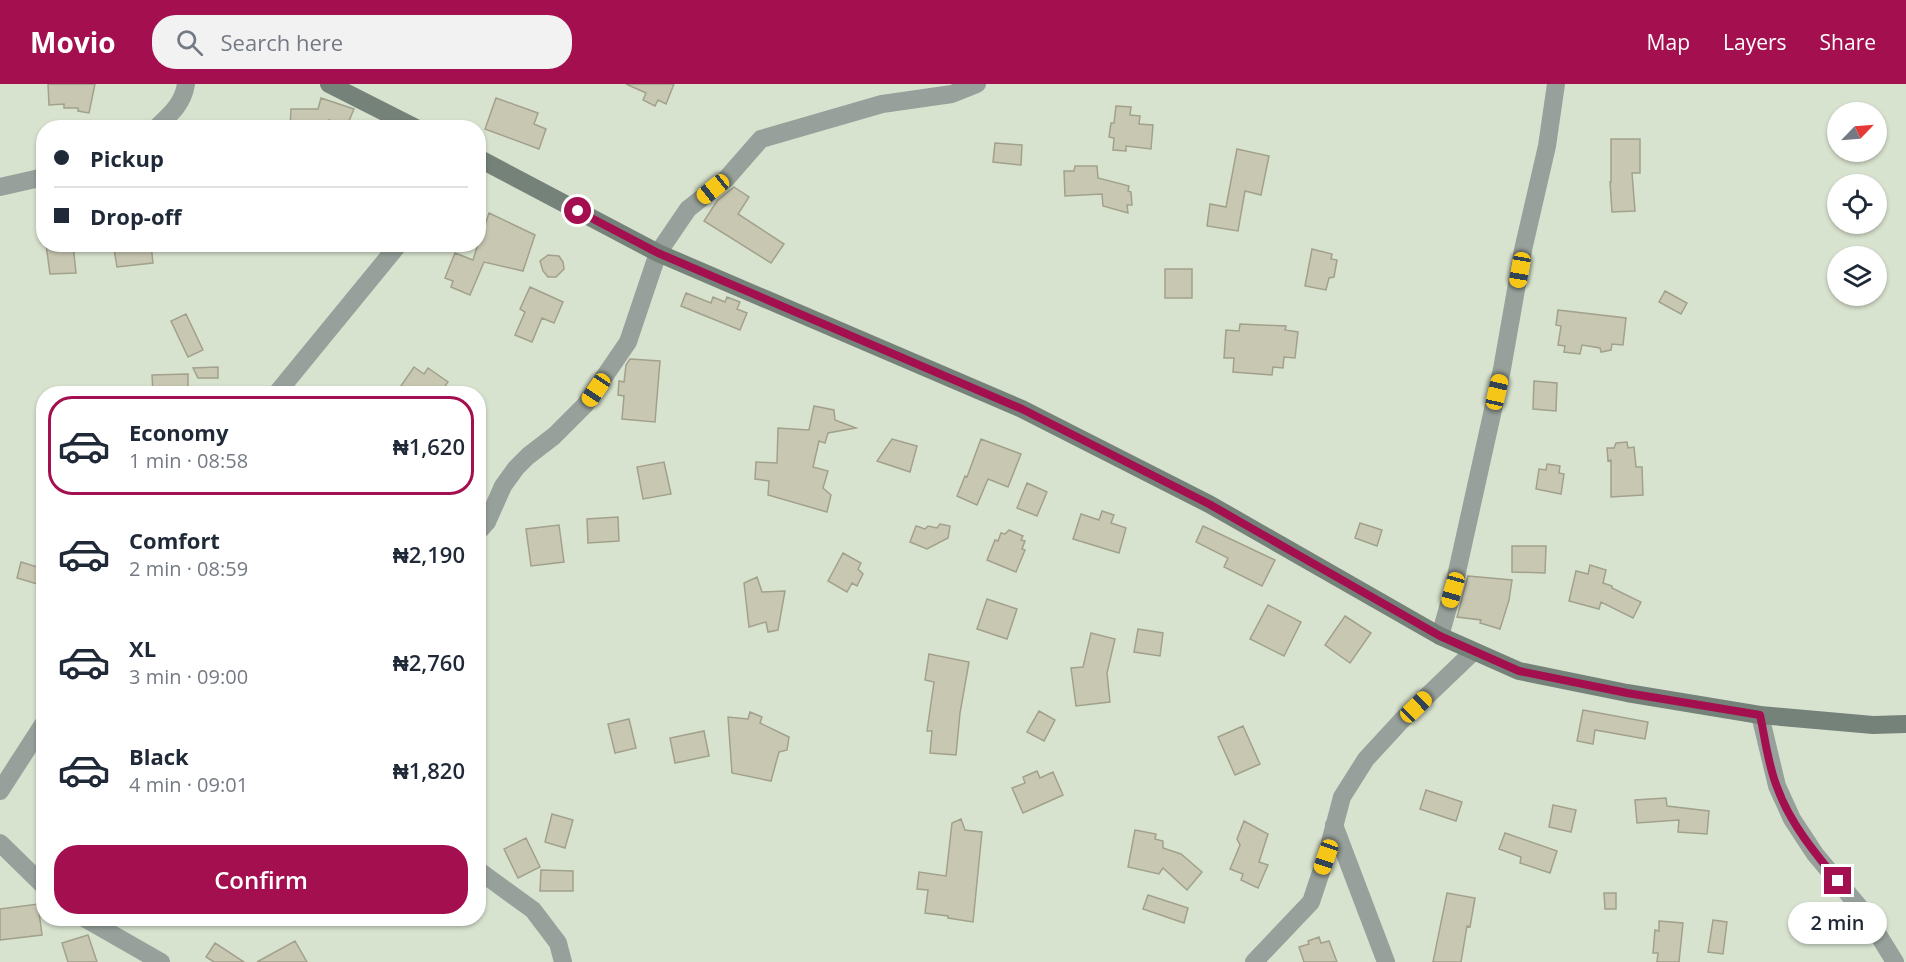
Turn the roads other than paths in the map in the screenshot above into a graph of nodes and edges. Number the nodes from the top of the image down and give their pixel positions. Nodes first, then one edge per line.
1 (186, 84) edge
2 (329, 84) edge
3 (977, 84) edge
4 (1556, 84) edge
5 (165, 120) edge
6 (400, 120) edge
7 (486, 162) edge
8 (36, 179) edge
9 (0, 188) edge
10 (392, 252) edge
11 (658, 253) junction
12 (283, 386) edge
13 (486, 524) edge
14 (1440, 636) junction
15 (1473, 652) junction
16 (1760, 715) junction
17 (1906, 724) edge
18 (36, 735) edge
19 (0, 791) edge
20 (1334, 825) junction
21 (0, 843) edge
22 (486, 876) edge
23 (36, 878) edge
24 (98, 926) edge
25 (161, 962) edge
26 (563, 962) edge
27 (1254, 962) edge
28 (1386, 962) edge
29 (1895, 962) edge

1 - 5 street
2 - 6 street
3 - 11 street
4 - 14 street
7 - 11 street
8 - 9 street
10 - 12 street
11 - 13 street
11 - 14 street
14 - 15 street
15 - 16 street
15 - 20 street
16 - 17 street
16 - 29 street
18 - 19 street
20 - 27 street
20 - 28 street
21 - 23 street
22 - 26 street
24 - 25 street

